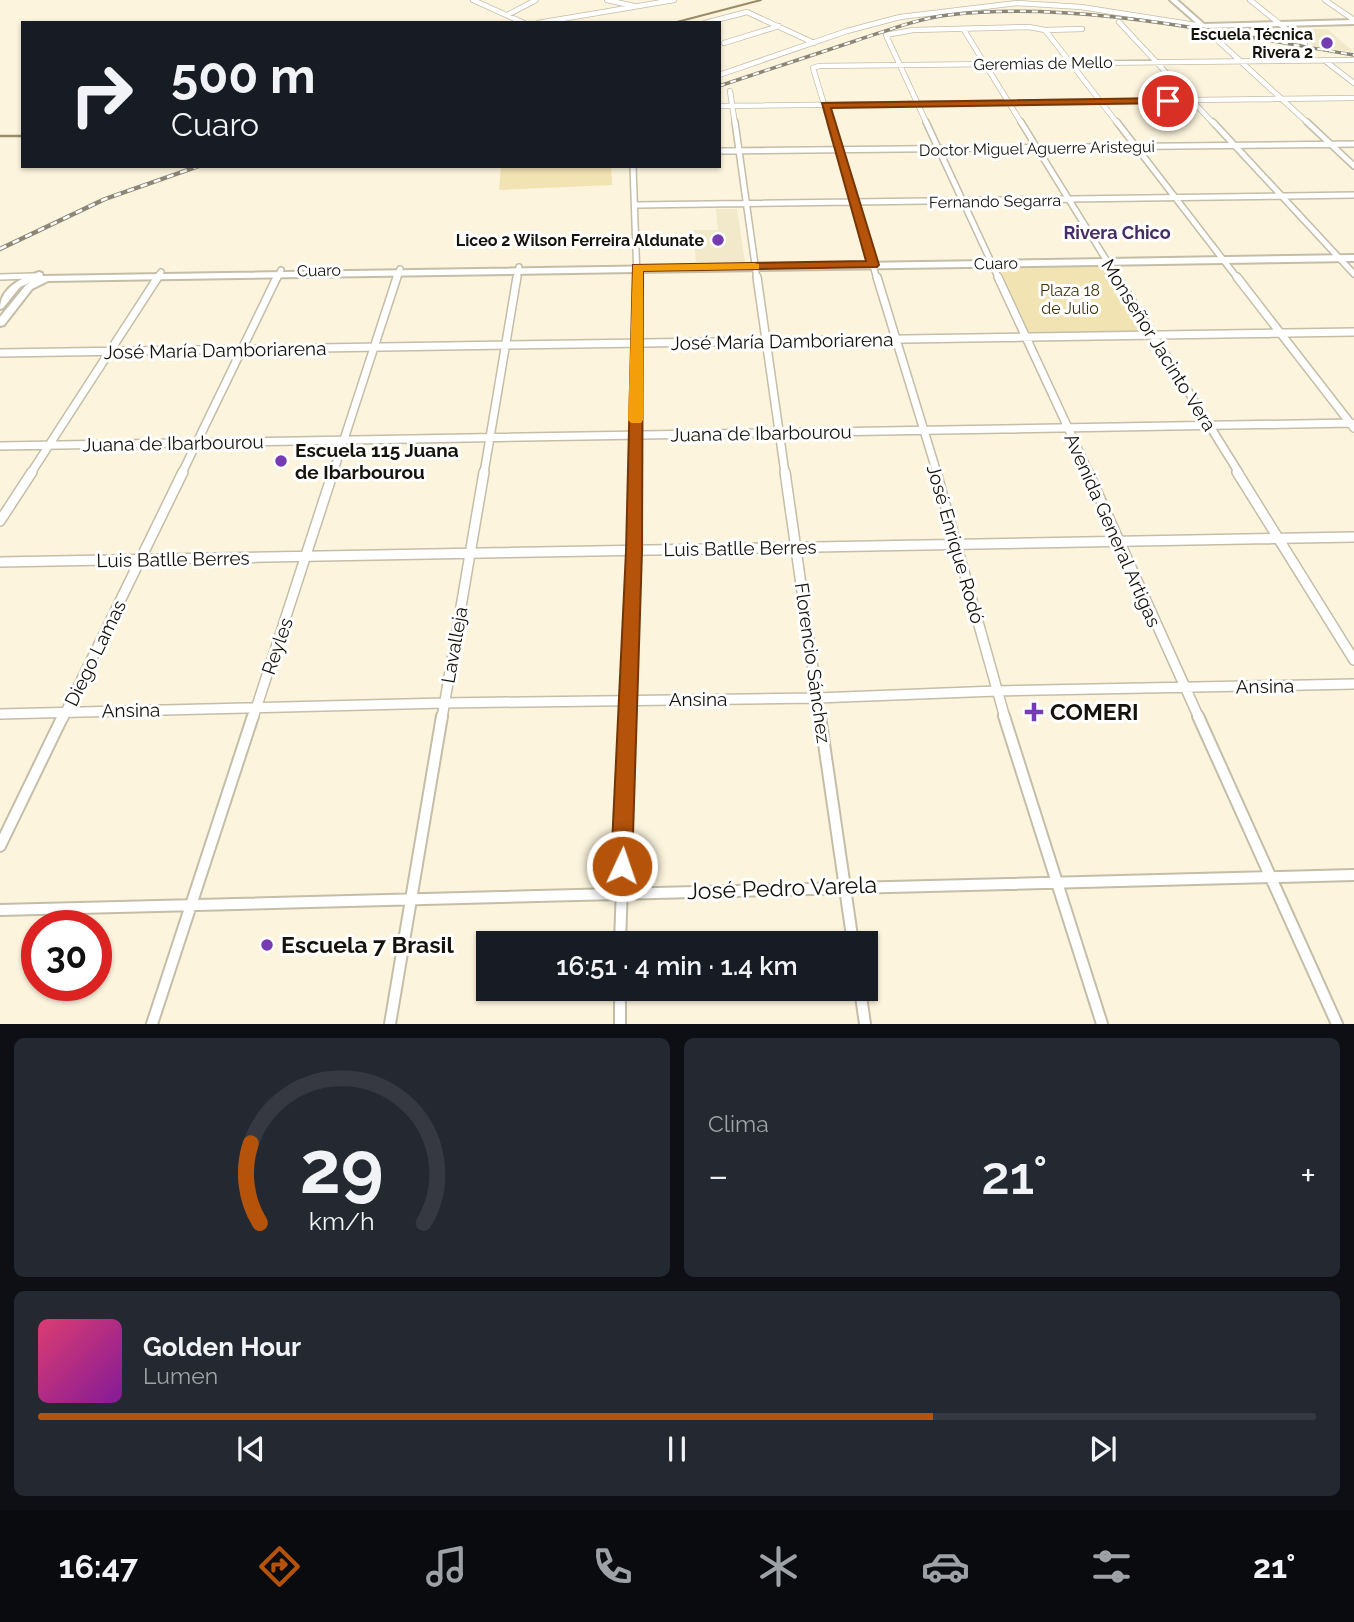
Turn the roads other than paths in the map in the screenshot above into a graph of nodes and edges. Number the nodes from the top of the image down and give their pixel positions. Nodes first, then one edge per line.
1 (472, 0) edge
2 (536, 0) edge
3 (607, 0) edge
4 (674, 0) edge
5 (968, 0) edge
6 (1074, 0) edge
7 (1173, 0) edge
8 (1250, 0) edge
9 (1325, 0) edge
10 (1025, 1) edge
11 (972, 6) junction
12 (640, 8) junction
13 (1081, 8) junction
14 (509, 14) junction
15 (521, 21) edge
16 (552, 21) edge
17 (713, 21) edge
18 (1119, 22) dead end
19 (1354, 23) edge
20 (1281, 25) junction
21 (779, 26) junction
22 (1202, 26) junction
23 (1044, 29) junction
24 (1082, 29) dead end
25 (964, 30) junction
26 (724, 43) dead end
27 (814, 43) junction
28 (1305, 44) dead end
29 (1324, 60) junction
30 (1354, 60) edge
31 (1240, 61) junction
32 (1069, 62) junction
33 (1155, 62) junction
34 (985, 64) junction
35 (898, 65) junction
36 (816, 66) joint
37 (721, 74) edge
38 (1354, 83) edge
39 (730, 91) dead end
40 (1354, 98) edge
41 (1281, 100) junction
42 (1191, 101) junction
43 (1101, 102) junction
44 (1008, 103) junction
45 (916, 104) junction
46 (825, 105) junction
47 (721, 106) edge
48 (733, 106) junction
49 (1330, 144) junction
50 (1354, 144) edge
51 (1233, 145) junction
52 (1135, 146) junction
53 (1037, 148) junction
54 (937, 149) junction
55 (838, 150) junction
56 (721, 151) edge
57 (739, 151) junction
58 (1354, 166) edge
59 (633, 168) edge
60 (1354, 195) edge
61 (1279, 196) junction
62 (1175, 198) junction
63 (1068, 200) junction
64 (962, 201) junction
65 (855, 202) junction
66 (747, 204) junction
67 (636, 205) junction
68 (1339, 258) junction
69 (1354, 258) edge
70 (1223, 260) junction
71 (1106, 261) junction
72 (991, 263) junction
73 (873, 265) junction
74 (757, 267) junction
75 (637, 268) junction
76 (519, 269) junction
77 (400, 270) junction
78 (280, 272) junction
79 (160, 274) junction
80 (1354, 274) edge
81 (0, 277) edge
82 (37, 277) junction
83 (0, 306) edge
84 (0, 323) edge
85 (1354, 332) edge
86 (1280, 334) junction
87 (1153, 335) junction
88 (1025, 337) junction
89 (896, 340) junction
90 (768, 341) junction
91 (637, 343) junction
92 (506, 346) junction
93 (375, 347) junction
94 (242, 350) junction
95 (111, 351) junction
96 (0, 354) edge
97 (1353, 425) edge
98 (1210, 427) junction
99 (1068, 428) junction
100 (924, 431) junction
101 (781, 433) junction
102 (635, 436) junction
103 (489, 437) junction
104 (344, 439) junction
105 (197, 442) junction
106 (49, 445) junction
107 (0, 446) edge
108 (0, 521) edge
109 (1354, 537) edge
110 (1280, 539) junction
111 (958, 544) junction
112 (1119, 544) junction
113 (797, 547) junction
114 (634, 551) junction
115 (470, 555) junction
116 (307, 556) junction
117 (141, 559) junction
118 (0, 562) edge
119 (1354, 660) edge
120 (1354, 684) edge
121 (1184, 688) junction
122 (996, 691) junction
123 (817, 698) junction
124 (629, 699) junction
125 (444, 703) junction
126 (256, 708) junction
127 (67, 712) junction
128 (0, 714) edge
129 (0, 846) edge
130 (1354, 875) edge
131 (1271, 876) junction
132 (1057, 882) junction
133 (845, 886) junction
134 (620, 894) junction
135 (410, 900) junction
136 (190, 908) junction
137 (0, 910) edge
138 (620, 931) edge
139 (851, 931) edge
140 (620, 1001) edge
141 (862, 1001) edge
142 (152, 1024) edge
143 (390, 1024) edge
144 (620, 1024) edge
145 (865, 1024) edge
146 (1102, 1024) edge
147 (1338, 1024) edge

1 - 14 street
2 - 14 street
3 - 12 street
4 - 12 street
5 - 11 street
6 - 13 street
7 - 22 street
8 - 20 street
9 - 19 street
10 - 11 street
10 - 13 street
11 - 27 street
12 - 16 street
13 - 22 street
14 - 15 street
17 - 21 street
18 - 33 street
19 - 20 street
20 - 22 street
20 - 28 street
21 - 26 street
21 - 27 street
22 - 31 street
23 - 24 street
23 - 25 street
23 - 32 street
25 - 34 street, Monseñor Jacinto Vera
25 - 35 street, Avenida General Artigas
27 - 37 street
29 - 30 street, Geremias de Mello
29 - 31 street, Geremias de Mello
29 - 38 street
31 - 33 street, Geremias de Mello
31 - 41 street
32 - 33 street, Geremias de Mello
32 - 34 street, Geremias de Mello
32 - 43 street
33 - 42 street
34 - 35 street, Geremias de Mello
34 - 44 street, Monseñor Jacinto Vera
35 - 36 street, Geremias de Mello
35 - 45 street, Avenida General Artigas
36 - 46 street, José Enrique Rodó
39 - 48 street, Florencio Sánchez
40 - 41 street
41 - 42 street
41 - 49 street
42 - 43 street
42 - 51 street
43 - 44 street
43 - 52 street
44 - 45 street
44 - 53 street, Monseñor Jacinto Vera
45 - 46 street
45 - 54 street, Avenida General Artigas
46 - 48 street
46 - 55 street, José Enrique Rodó
47 - 48 street
48 - 57 street, Florencio Sánchez
49 - 50 street, Doctor Miguel Aguerre Aristegui
49 - 51 street, Doctor Miguel Aguerre Aristegui
49 - 58 street
51 - 52 street, Doctor Miguel Aguerre Aristegui
51 - 61 street
52 - 53 street, Doctor Miguel Aguerre Aristegui
52 - 62 street
53 - 54 street, Doctor Miguel Aguerre Aristegui
53 - 63 street, Monseñor Jacinto Vera
54 - 55 street, Doctor Miguel Aguerre Aristegui
54 - 64 street, Avenida General Artigas
55 - 57 street, Doctor Miguel Aguerre Aristegui
55 - 65 street, José Enrique Rodó
56 - 57 street, Doctor Miguel Aguerre Aristegui
57 - 66 street, Florencio Sánchez
59 - 67 street
60 - 61 street, Fernando Segarra
61 - 62 street, Fernando Segarra
61 - 68 street
62 - 63 street, Fernando Segarra
62 - 70 street
63 - 64 street, Fernando Segarra
63 - 71 street, Monseñor Jacinto Vera
64 - 65 street, Fernando Segarra
64 - 72 street, Avenida General Artigas
65 - 66 street, Fernando Segarra
65 - 73 street, José Enrique Rodó
66 - 67 street, Fernando Segarra
66 - 74 street, Florencio Sánchez
67 - 75 street
68 - 69 street, Cuaro
68 - 70 street, Cuaro
68 - 80 street
70 - 71 street, Cuaro
70 - 86 street
71 - 72 street, Cuaro
71 - 87 street, Monseñor Jacinto Vera
72 - 73 street, Cuaro
72 - 88 street, Avenida General Artigas
73 - 74 street, Cuaro
73 - 89 street, José Enrique Rodó
74 - 75 street, Cuaro
74 - 90 street, Florencio Sánchez
75 - 76 street, Cuaro
75 - 91 street
76 - 77 street, Cuaro
76 - 92 street, Lavalleja
77 - 78 street, Cuaro
77 - 93 street, Reyles
78 - 79 street, Cuaro
78 - 94 street, Diego Lamas
79 - 82 street, Cuaro
79 - 95 street
81 - 82 street, Cuaro
82 - 83 street
82 - 84 street
85 - 86 street, José María Damboriarena
86 - 87 street, José María Damboriarena
86 - 97 street
87 - 88 street, José María Damboriarena
87 - 98 street, Monseñor Jacinto Vera
88 - 89 street, José María Damboriarena
88 - 99 street, Avenida General Artigas
89 - 90 street, José María Damboriarena
89 - 100 street, José Enrique Rodó
90 - 91 street, José María Damboriarena
90 - 101 street, Florencio Sánchez
91 - 92 street, José María Damboriarena
91 - 102 street
92 - 93 street, José María Damboriarena
92 - 103 street, Lavalleja
93 - 94 street, José María Damboriarena
93 - 104 street, Reyles
94 - 95 street, José María Damboriarena
94 - 105 street, Diego Lamas
95 - 96 street, José María Damboriarena
95 - 106 street
97 - 98 street, Juana de Ibarbourou
98 - 99 street, Juana de Ibarbourou
98 - 110 street, Monseñor Jacinto Vera
99 - 100 street, Juana de Ibarbourou
99 - 112 street, Avenida General Artigas
100 - 101 street, Juana de Ibarbourou
100 - 111 street, José Enrique Rodó
101 - 102 street, Juana de Ibarbourou
101 - 113 street, Florencio Sánchez
102 - 103 street, Juana de Ibarbourou
102 - 114 street
103 - 104 street, Juana de Ibarbourou
103 - 115 street, Lavalleja
104 - 105 street, Juana de Ibarbourou
104 - 116 street, Reyles
105 - 106 street, Juana de Ibarbourou
105 - 117 street, Diego Lamas
106 - 107 street, Juana de Ibarbourou
106 - 108 street
109 - 110 street, Luis Batlle Berres
110 - 112 street, Luis Batlle Berres
110 - 119 street, Monseñor Jacinto Vera
111 - 112 street, Luis Batlle Berres
111 - 113 street, Luis Batlle Berres
111 - 122 street, José Enrique Rodó
112 - 121 street, Avenida General Artigas
113 - 114 street, Luis Batlle Berres
113 - 123 street, Florencio Sánchez
114 - 115 street, Luis Batlle Berres
114 - 124 street
115 - 116 street, Luis Batlle Berres
115 - 125 street, Lavalleja
116 - 117 street, Luis Batlle Berres
116 - 126 street, Reyles
117 - 118 street, Luis Batlle Berres
117 - 127 street, Diego Lamas
120 - 121 street, Ansina
121 - 122 street, Ansina
121 - 131 street, Avenida General Artigas
122 - 123 street, Ansina
122 - 132 street, José Enrique Rodó
123 - 124 street, Ansina
123 - 133 street, Florencio Sánchez
124 - 125 street, Ansina
124 - 134 street
125 - 126 street, Ansina
125 - 135 street, Lavalleja
126 - 127 street, Ansina
126 - 136 street, Reyles
127 - 128 street, Ansina
127 - 129 street, Diego Lamas
130 - 131 street, José Pedro Varela
131 - 132 street, José Pedro Varela
131 - 147 street, Avenida General Artigas
132 - 133 street, José Pedro Varela
132 - 146 street, José Enrique Rodó
133 - 134 street, José Pedro Varela
133 - 139 street, Florencio Sánchez
134 - 135 street, José Pedro Varela
134 - 138 street
135 - 136 street, José Pedro Varela
135 - 143 street, Lavalleja
136 - 137 street, José Pedro Varela
136 - 142 street, Reyles
140 - 144 street
141 - 145 street

